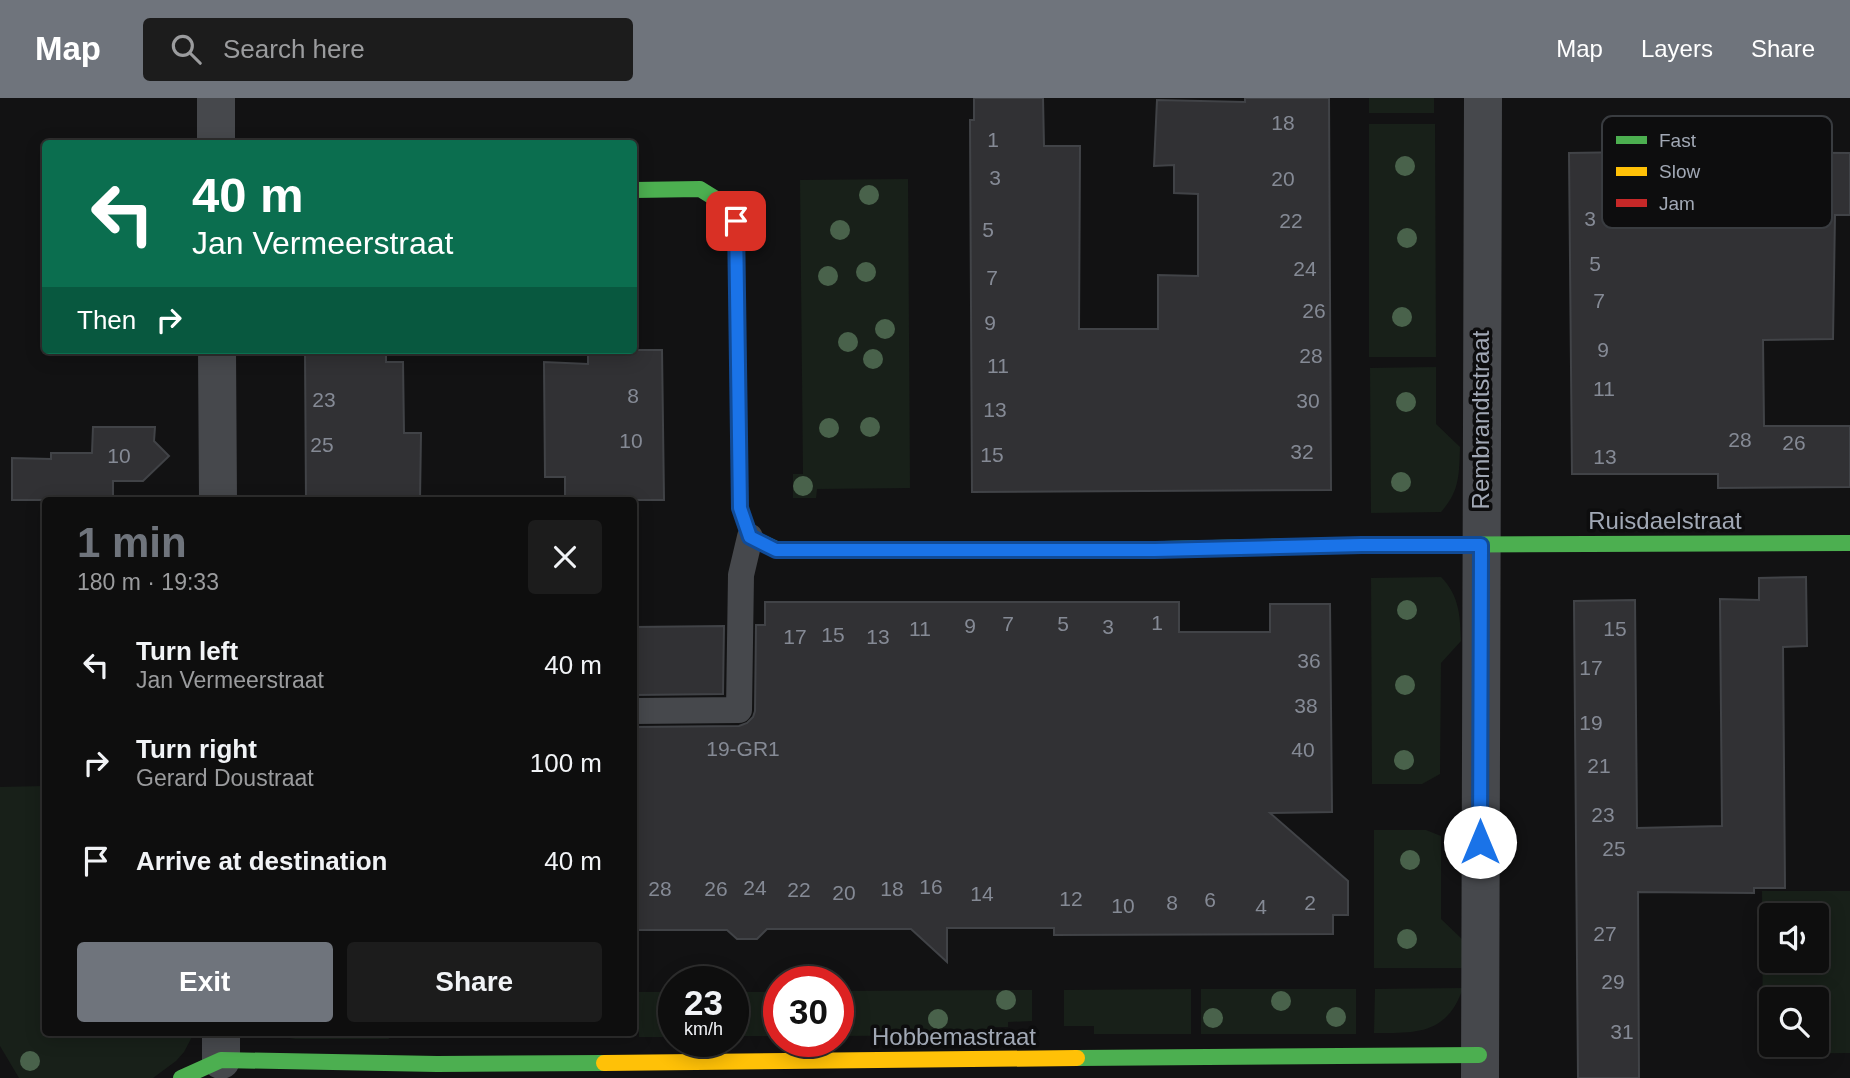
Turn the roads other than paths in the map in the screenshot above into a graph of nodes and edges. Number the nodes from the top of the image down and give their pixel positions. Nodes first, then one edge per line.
1 (216, 98) edge
2 (1483, 98) edge
3 (216, 140) edge
4 (637, 190) edge
5 (217, 354) edge
6 (218, 497) edge
7 (750, 537) junction
8 (1850, 543) edge
9 (1481, 545) junction
10 (637, 711) edge
11 (221, 1046) edge
12 (1480, 1067) edge
13 (1224, 1068) edge
14 (437, 1071) edge
15 (181, 1078) edge

1 - 3 street
2 - 9 street, Rembrandtstraat
4 - 7 street
5 - 6 street
7 - 9 street, Ruisdaelstraat
7 - 10 lane
8 - 9 street, Ruisdaelstraat
9 - 12 street, Rembrandtstraat
11 - 14 street, Hobbemastraat
11 - 15 street, Hobbemastraat
12 - 13 street, Hobbemastraat
13 - 14 street, Hobbemastraat

